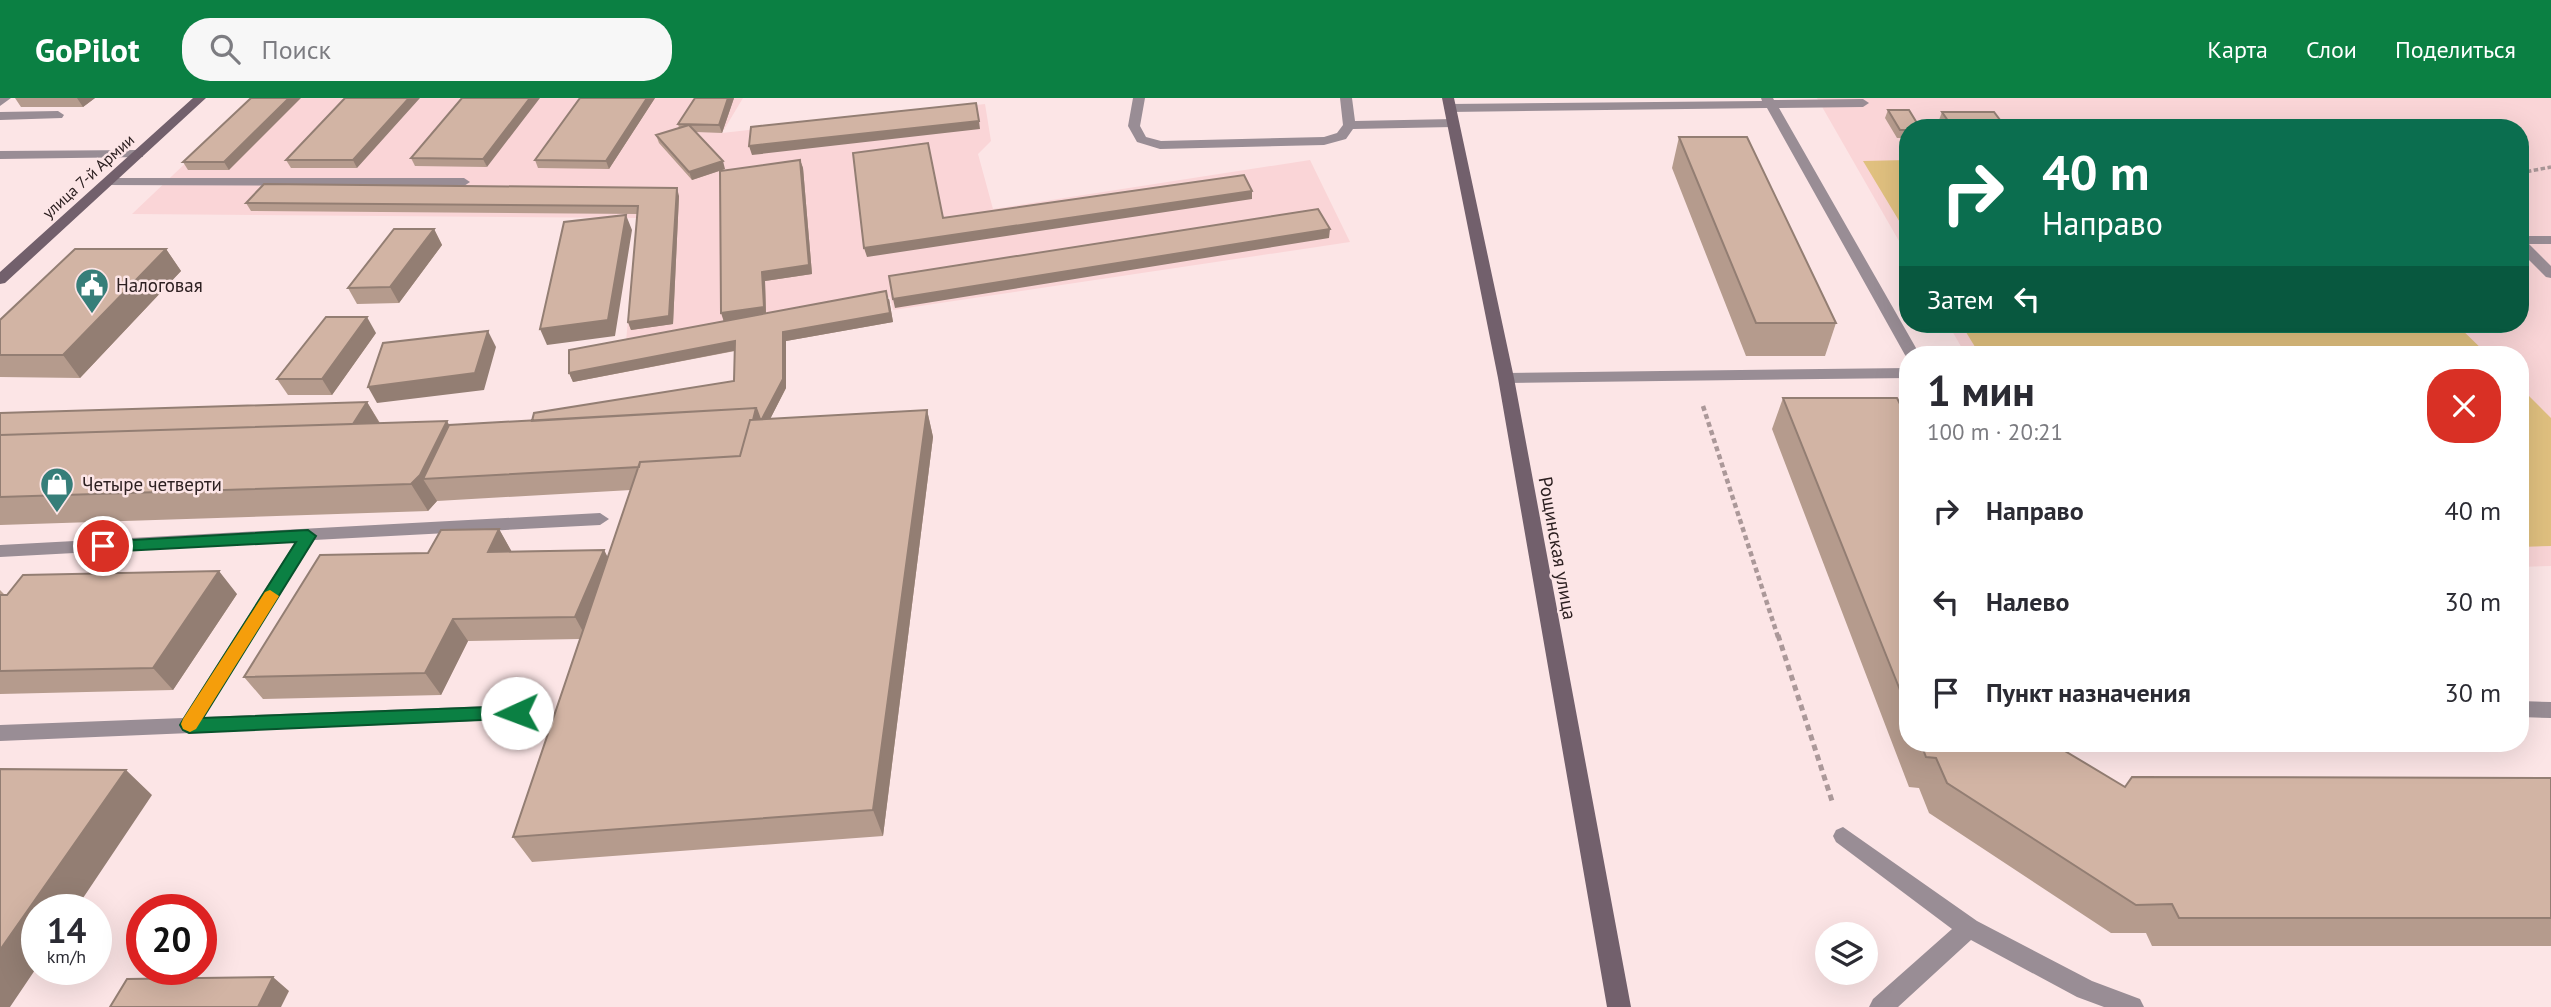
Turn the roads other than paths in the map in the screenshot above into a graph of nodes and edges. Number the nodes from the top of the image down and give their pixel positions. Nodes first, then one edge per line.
1 (5, 98) edge
2 (200, 98) edge
3 (1139, 98) edge
4 (1346, 98) edge
5 (1769, 101) edge
6 (0, 102) edge
7 (1863, 103) dead end
8 (1451, 109) edge
9 (58, 115) dead end
10 (0, 116) edge
11 (1349, 125) junction
12 (139, 154) junction
13 (0, 155) edge
14 (107, 182) junction
15 (464, 182) dead end
16 (2551, 240) edge
17 (2529, 241) edge
18 (2529, 251) edge
19 (2551, 274) edge
20 (0, 280) edge
21 (1899, 330) edge
22 (1899, 373) edge
23 (1506, 378) junction
24 (600, 519) dead end
25 (308, 536) junction
26 (0, 551) edge
27 (2529, 709) edge
28 (2551, 710) edge
29 (517, 713) dead end
30 (189, 725) junction
31 (0, 733) edge
32 (1843, 836) road end
33 (1969, 928) junction
34 (1619, 1007) edge
35 (1881, 1007) edge
36 (2132, 1007) edge

1 - 6 lane
2 - 12 street, улица 7-й Армии
3 - 11 lane
4 - 11 lane
5 - 7 lane
5 - 8 lane
5 - 21 lane
8 - 11 lane
8 - 23 street, Рощинская улица
9 - 10 lane
12 - 13 lane
12 - 14 street, улица 7-й Армии
14 - 15 lane
14 - 20 street, улица 7-й Армии
16 - 17 lane
18 - 19 lane
22 - 23 lane
23 - 34 street, Рощинская улица
24 - 25 lane
25 - 26 lane
25 - 30 lane
27 - 28 lane
29 - 30 lane
30 - 31 lane
32 - 33 lane
33 - 35 lane
33 - 36 lane

